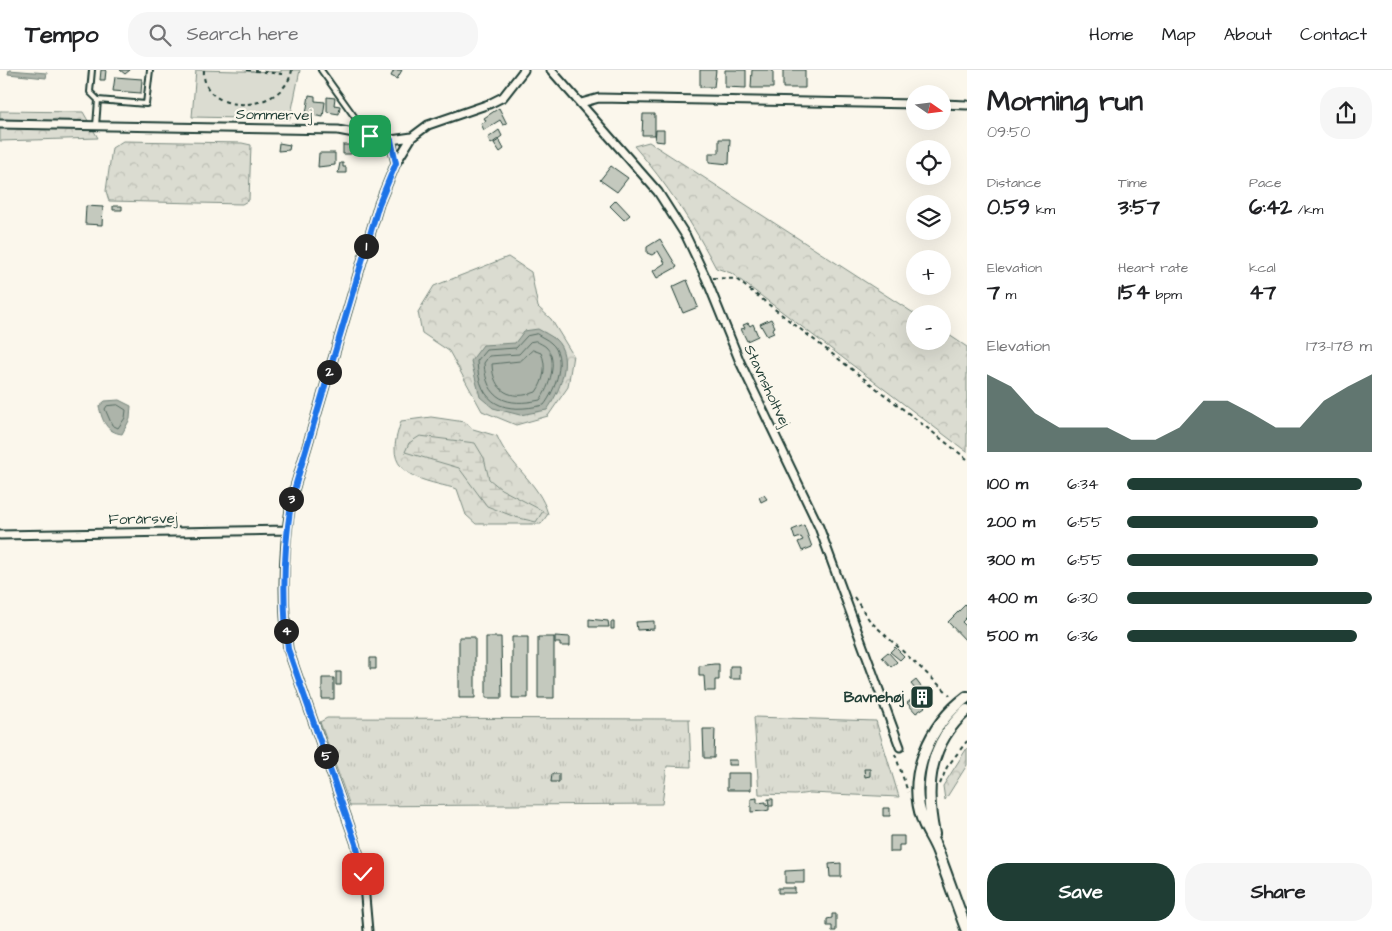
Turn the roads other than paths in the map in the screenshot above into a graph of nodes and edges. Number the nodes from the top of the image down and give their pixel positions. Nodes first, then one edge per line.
1 (92, 70) edge
2 (150, 70) edge
3 (321, 70) edge
4 (524, 70) edge
5 (551, 70) edge
6 (98, 100) junction
7 (581, 103) junction
8 (906, 104) edge
9 (951, 104) edge
10 (967, 105) edge
11 (0, 124) edge
12 (96, 126) junction
13 (370, 136) junction
14 (412, 138) junction
15 (391, 140) junction
16 (396, 163) junction
17 (286, 530) junction
18 (0, 534) edge
19 (967, 697) edge
20 (967, 710) edge
21 (896, 747) road end
22 (937, 850) junction
23 (368, 931) edge
24 (966, 931) edge

1 - 6 lane
2 - 6 lane
3 - 13 lane
4 - 14 street
5 - 7 street, Stavnsholtvej
6 - 12 lane
7 - 8 street
7 - 21 street, Stavnsholtvej
9 - 10 street
11 - 12 street, Sommervej
12 - 13 street, Sommervej
13 - 15 street, Sommervej
14 - 15 street, Sommervej
14 - 16 street
15 - 16 street
16 - 17 street
17 - 18 street, Forårsvej
17 - 23 street
19 - 22 main road
20 - 22 main road
22 - 24 main road

